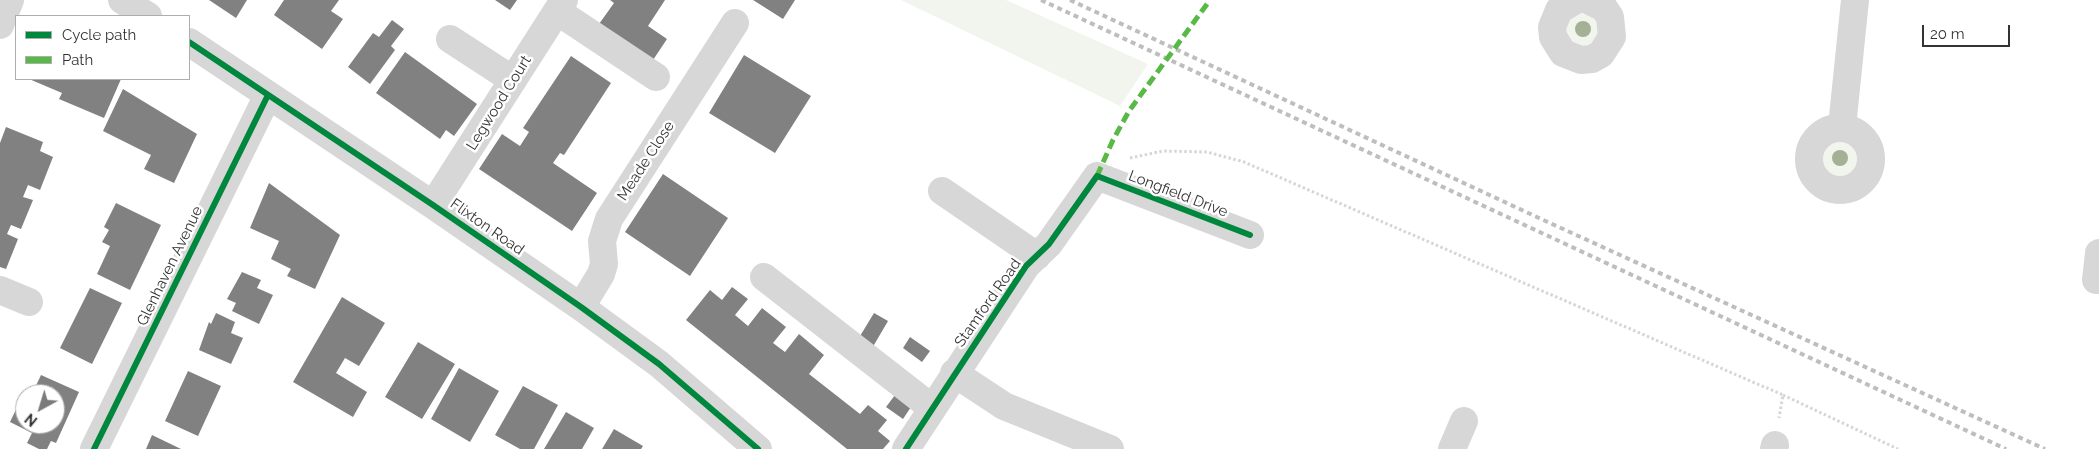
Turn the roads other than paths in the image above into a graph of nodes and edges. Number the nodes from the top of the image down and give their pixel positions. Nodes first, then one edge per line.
1 (10, 0) edge
2 (122, 0) edge
3 (1576, 0) edge
4 (1588, 0) edge
5 (1855, 0) edge
6 (560, 6) edge
7 (146, 15) edge
8 (735, 23) dead end
9 (0, 25) edge
10 (450, 39) dead end
11 (190, 43) edge
12 (656, 78) dead end
13 (513, 80) junction
14 (268, 95) junction
15 (1842, 127) dead end
16 (1097, 176) joint
17 (942, 191) dead end
18 (433, 205) junction
19 (1250, 235) dead end
20 (2099, 253) edge
21 (1037, 256) junction
22 (764, 277) dead end
23 (2096, 280) dead end
24 (0, 290) edge
25 (29, 302) dead end
26 (581, 307) junction
27 (954, 373) junction
28 (932, 408) junction
29 (1464, 422) dead end
30 (94, 449) edge
31 (758, 449) edge
32 (906, 449) edge
33 (1110, 449) edge
34 (1452, 449) edge

1 - 9 street
2 - 7 street
3 - 4 street
5 - 15 street
6 - 12 street
6 - 13 street, Legwood Court
8 - 26 street, Meade Close
10 - 13 street
11 - 14 street, Flixton Road
13 - 18 street, Legwood Court
14 - 18 street, Flixton Road
14 - 30 street, Glenhaven Avenue
16 - 19 street, Longfield Drive
16 - 21 street, Stamford Road
17 - 21 street
18 - 26 street, Flixton Road
20 - 23 street
21 - 27 street, Stamford Road
22 - 28 street
24 - 25 street
26 - 31 street, Flixton Road
27 - 28 street, Stamford Road
27 - 33 street
28 - 32 street, Stamford Road
29 - 34 street

